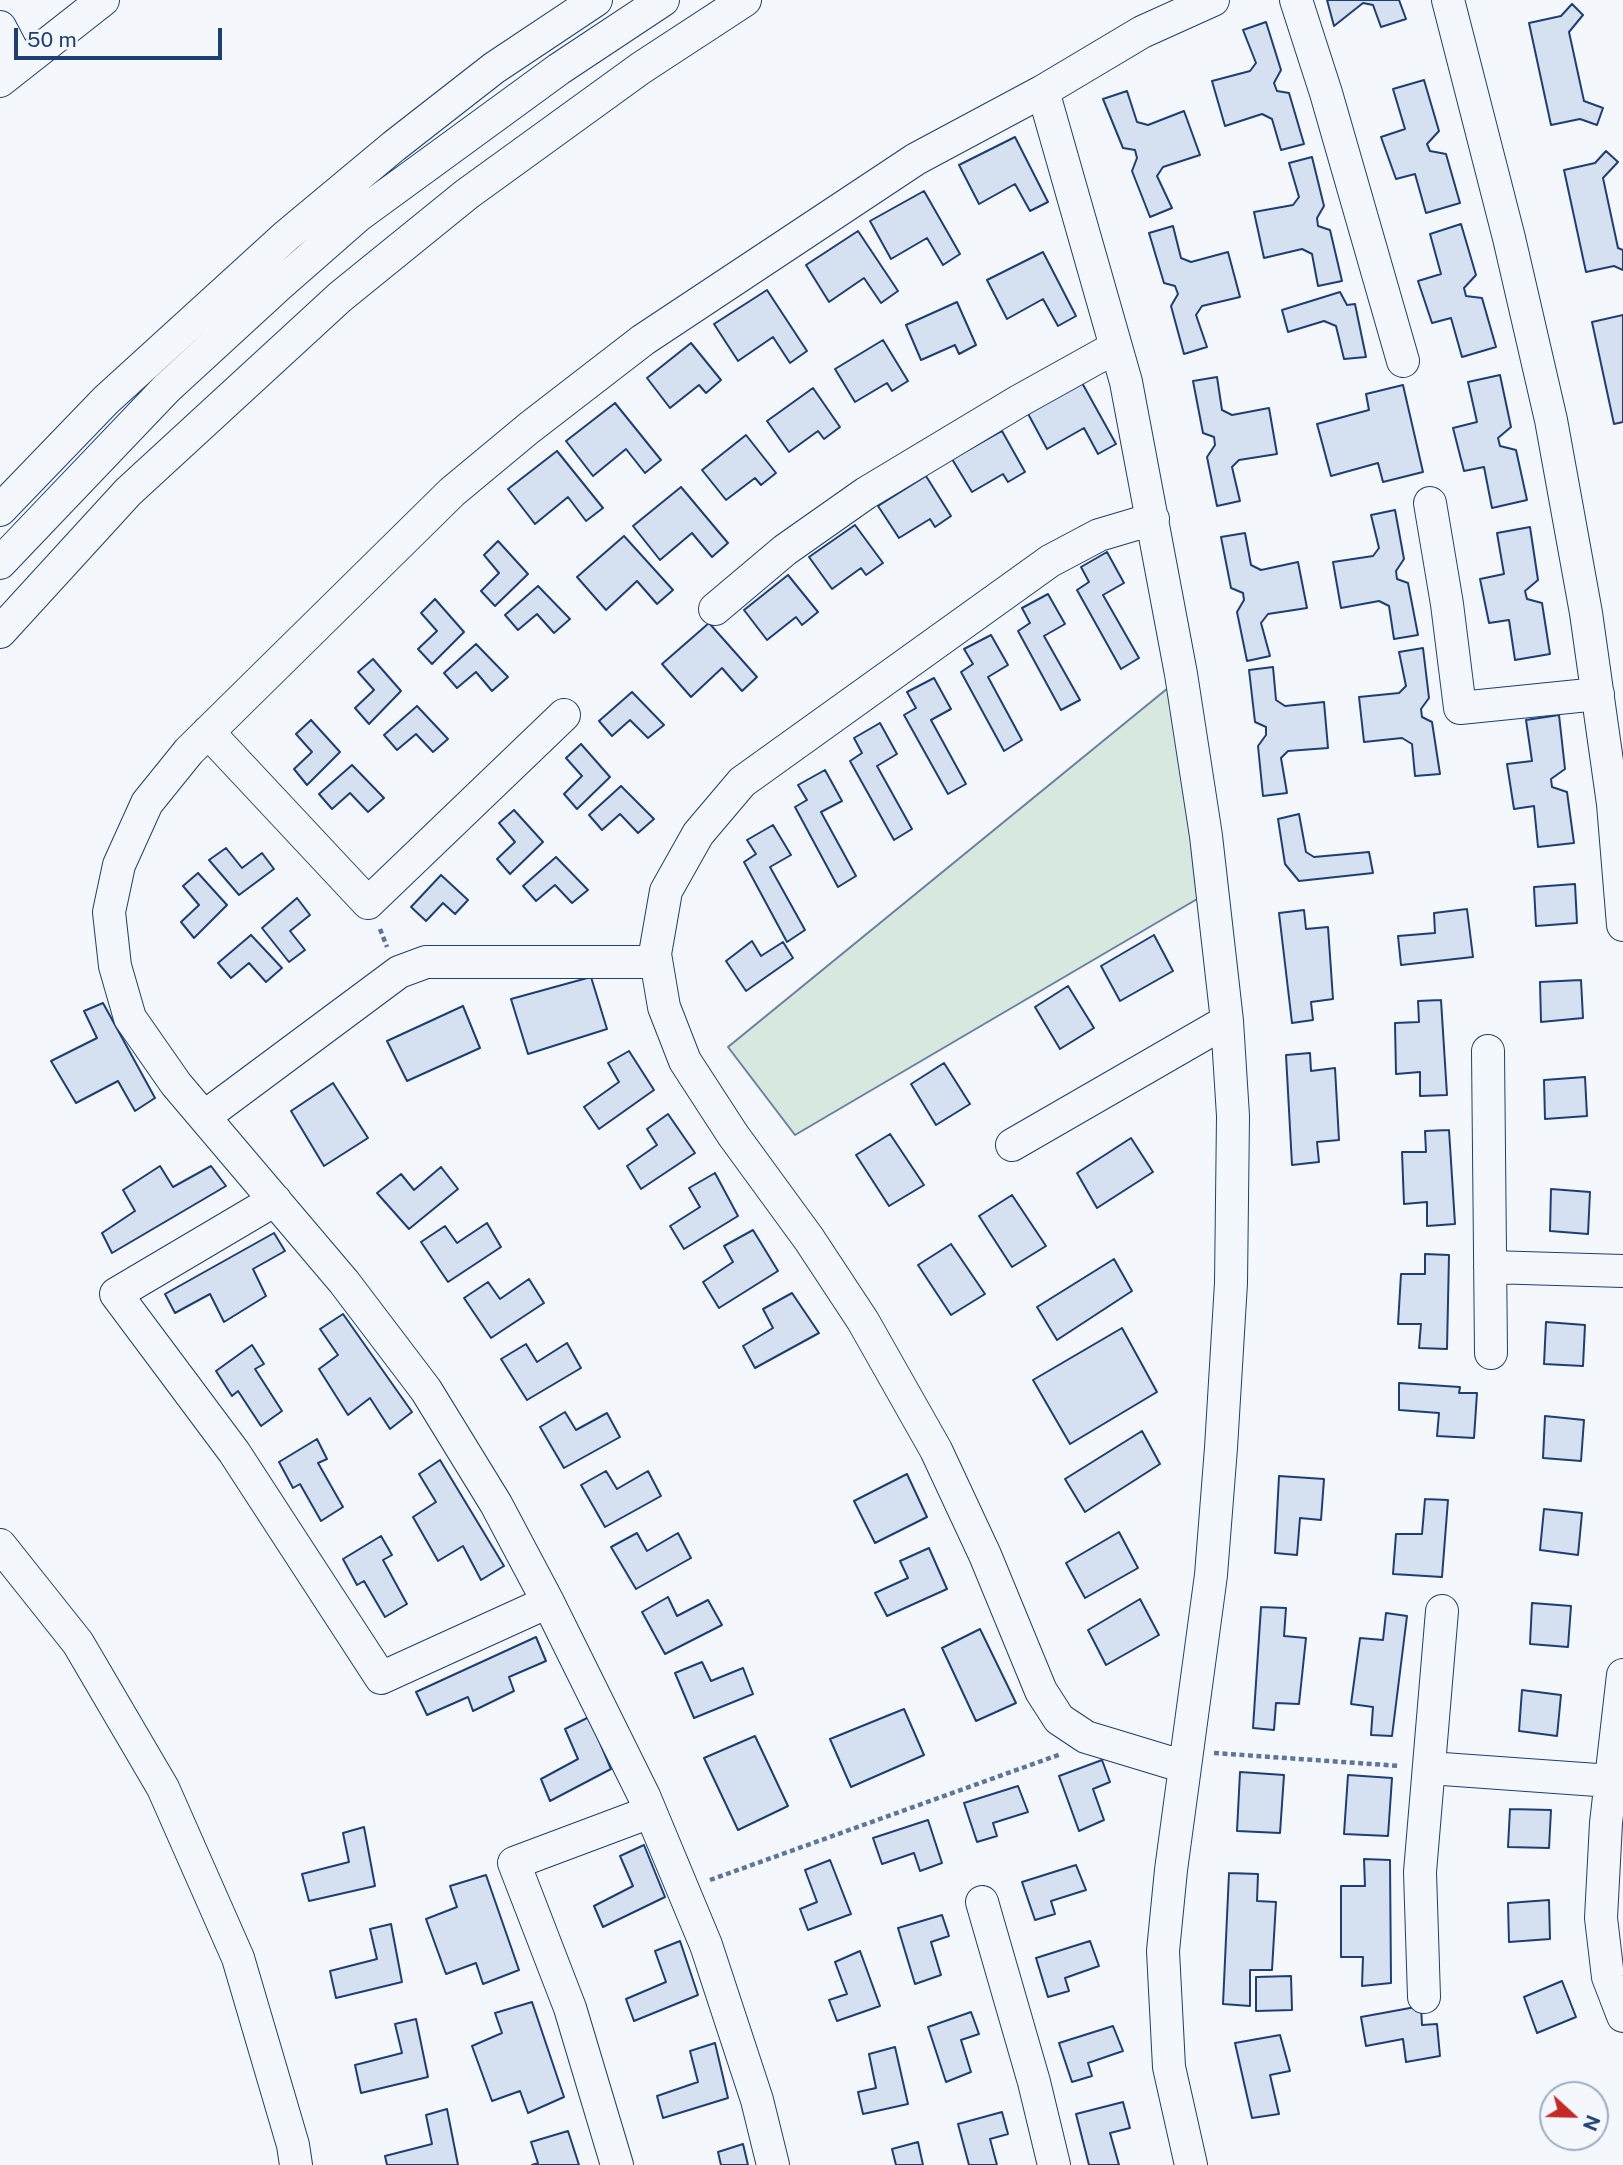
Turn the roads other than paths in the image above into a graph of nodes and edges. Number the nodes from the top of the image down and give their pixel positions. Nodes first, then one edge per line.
1 (103, 0) edge
2 (597, 0) edge
3 (663, 0) edge
4 (745, 0) edge
5 (1213, 0) edge
6 (1296, 0) edge
7 (1447, 0) edge
8 (0, 27) edge
9 (10, 73) edge
10 (1043, 90) junction
11 (1116, 347) junction
12 (1403, 361) dead end
13 (1430, 503) dead end
14 (0, 510) edge
15 (1153, 519) junction
16 (0, 563) edge
17 (715, 609) dead end
18 (0, 632) edge
19 (1598, 694) junction
20 (564, 715) dead end
21 (208, 732) junction
22 (1623, 925) edge
23 (656, 962) junction
24 (1227, 1021) junction
25 (1488, 1051) dead end
26 (204, 1117) junction
27 (1012, 1145) dead end
28 (275, 1200) junction
29 (1490, 1267) junction
30 (1623, 1271) edge
31 (1491, 1353) dead end
32 (0, 1545) edge
33 (548, 1602) junction
34 (1443, 1611) dead end
35 (1623, 1675) edge
36 (1186, 1759) junction
37 (1429, 1768) junction
38 (1611, 1782) junction
39 (650, 1812) junction
40 (982, 1902) dead end
41 (1424, 1997) dead end
42 (1623, 2016) edge
43 (296, 2165) edge
44 (617, 2165) edge
45 (773, 2165) edge
46 (1054, 2165) edge
47 (1191, 2165) edge

1 - 9 street
2 - 14 street
3 - 16 street
4 - 18 street
5 - 10 street
6 - 12 street
7 - 19 street
8 - 9 street
10 - 11 street
10 - 21 street
11 - 15 street
11 - 17 street
13 - 19 street
15 - 23 street
15 - 24 street
19 - 22 street
20 - 21 street
21 - 26 street
23 - 26 street
23 - 36 street
24 - 27 street
24 - 36 street
25 - 29 street
26 - 28 street
28 - 33 street
28 - 33 street
29 - 30 street
29 - 31 street
32 - 43 street
33 - 39 street
34 - 37 street
35 - 38 street
36 - 47 street
37 - 38 street
37 - 41 street
38 - 42 street
39 - 44 street
39 - 45 street
40 - 46 street

